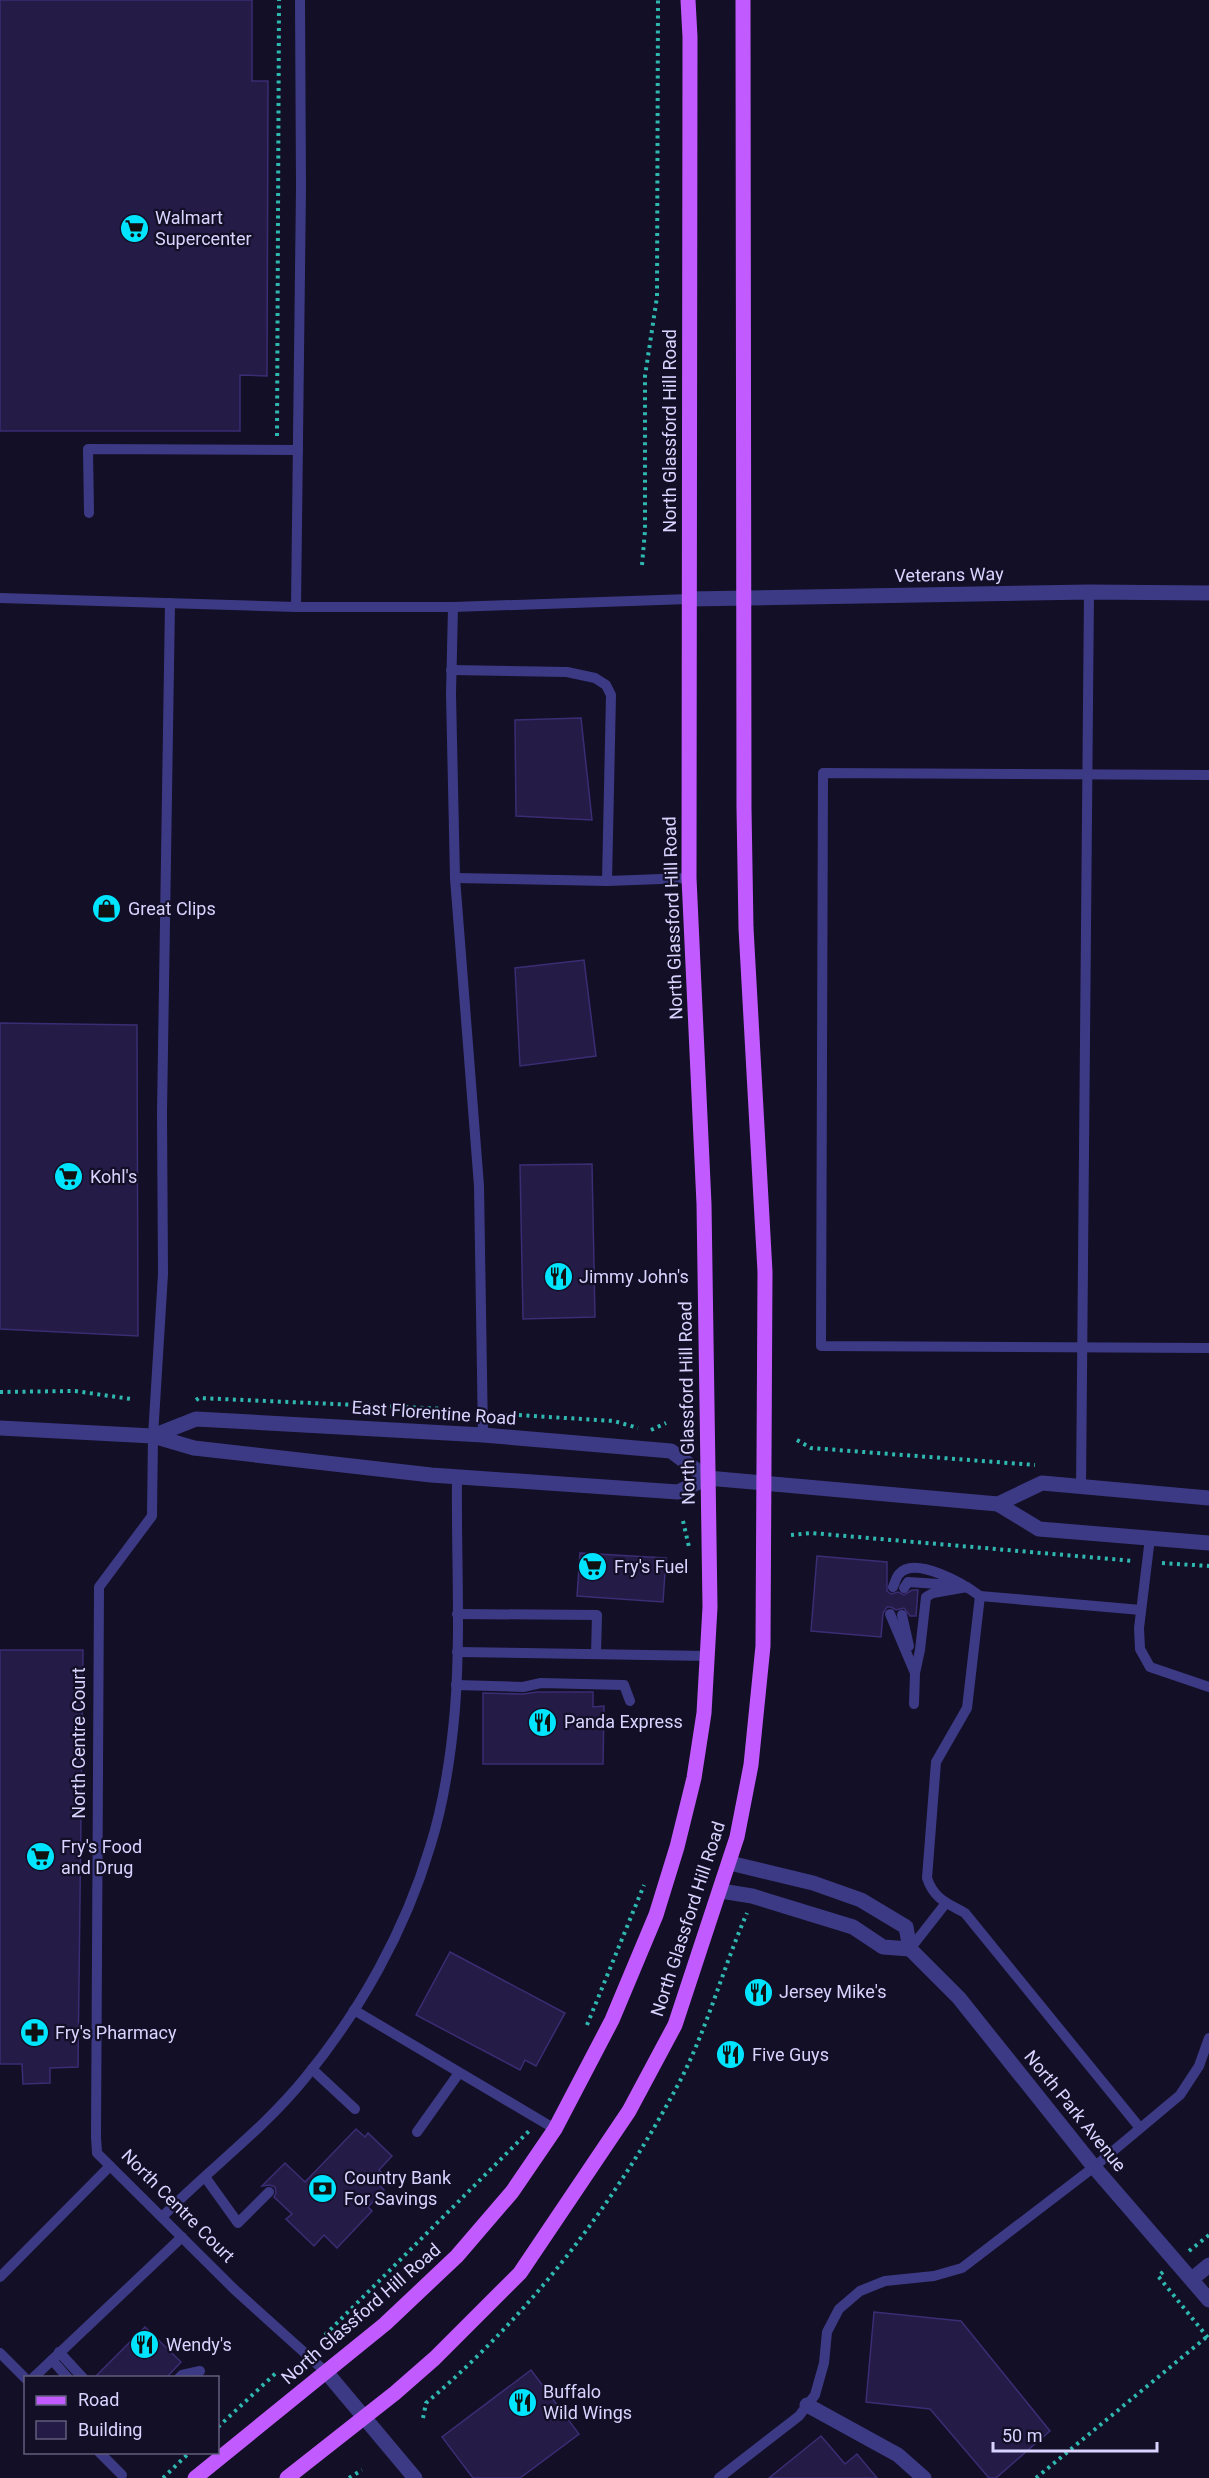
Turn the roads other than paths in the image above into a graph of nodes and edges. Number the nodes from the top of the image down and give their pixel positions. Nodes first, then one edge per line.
1 (300, 0) edge
2 (688, 0) edge
3 (743, 0) edge
4 (298, 450) junction
5 (88, 513) dead end
6 (1089, 592) junction
7 (1209, 593) edge
8 (0, 598) edge
9 (744, 598) junction
10 (689, 599) junction
11 (170, 603) junction
12 (296, 607) junction
13 (453, 607) junction
14 (451, 670) junction
15 (1088, 774) junction
16 (1209, 775) edge
17 (455, 878) junction
18 (689, 878) junction
19 (607, 880) junction
20 (1083, 1348) junction
21 (1209, 1348) edge
22 (0, 1428) edge
23 (483, 1435) junction
24 (153, 1436) junction
25 (457, 1477) junction
26 (707, 1478) junction
27 (763, 1482) junction
28 (1082, 1487) junction
29 (1209, 1498) edge
30 (998, 1504) junction
31 (1150, 1538) junction
32 (1209, 1543) edge
33 (898, 1587) dead end
34 (967, 1587) junction
35 (980, 1596) junction
36 (1140, 1610) junction
37 (457, 1614) junction
38 (890, 1614) dead end
39 (902, 1615) dead end
40 (457, 1652) junction
41 (596, 1654) junction
42 (709, 1656) junction
43 (915, 1672) junction
44 (456, 1685) junction
45 (1209, 1687) edge
46 (630, 1701) dead end
47 (914, 1704) dead end
48 (730, 1863) junction
49 (721, 1891) junction
50 (946, 1903) junction
51 (910, 1949) junction
52 (354, 2010) junction
53 (1209, 2038) edge
54 (312, 2069) junction
55 (459, 2073) junction
56 (355, 2109) dead end
57 (1140, 2128) junction
58 (555, 2129) junction
59 (417, 2132) dead end
60 (110, 2166) junction
61 (1094, 2167) junction
62 (206, 2177) junction
63 (269, 2192) dead end
64 (162, 2217) junction
65 (182, 2237) junction
66 (1209, 2265) edge
67 (0, 2277) edge
68 (1192, 2278) junction
69 (1209, 2300) edge
70 (0, 2353) edge
71 (55, 2356) junction
72 (200, 2371) dead end
73 (327, 2373) junction
74 (35, 2376) edge
75 (67, 2376) edge
76 (81, 2376) edge
77 (181, 2376) edge
78 (24, 2377) edge
79 (807, 2405) junction
80 (364, 2416) junction
81 (101, 2454) edge
82 (122, 2475) dead end
83 (195, 2478) edge
84 (287, 2478) edge
85 (415, 2478) edge
86 (719, 2478) edge
87 (924, 2478) edge

1 - 4 lane
2 - 10 main road, North Glassford Hill Road
3 - 9 main road, North Glassford Hill Road
4 - 5 lane
4 - 12 lane
6 - 7 street, Veterans Way
6 - 9 street, Veterans Way
6 - 15 lane
8 - 11 lane
9 - 10 street, Veterans Way
9 - 27 main road, North Glassford Hill Road
10 - 13 lane
10 - 18 main road, North Glassford Hill Road
11 - 12 lane
11 - 24 lane, North Centre Court
12 - 13 lane
13 - 14 lane
14 - 17 lane
14 - 19 lane
15 - 16 lane
15 - 20 lane
15 - 20 lane
17 - 19 lane
17 - 23 lane
18 - 19 lane
18 - 26 main road, North Glassford Hill Road
20 - 21 lane
20 - 28 lane
22 - 24 street, East Florentine Road
23 - 24 street, East Florentine Road
23 - 26 street, East Florentine Road
24 - 25 street, East Florentine Road
24 - 60 lane, North Centre Court
25 - 26 street, East Florentine Road
25 - 37 lane
26 - 27 street, East Florentine Road
26 - 42 main road, North Glassford Hill Road
27 - 30 street, East Florentine Road
27 - 48 main road, North Glassford Hill Road
28 - 29 street
28 - 30 street
30 - 31 street, East Florentine Road
31 - 32 street, East Florentine Road
31 - 36 lane
33 - 34 lane
34 - 35 lane
34 - 43 lane
35 - 36 lane
35 - 50 lane
36 - 45 lane
37 - 40 lane
37 - 41 lane
38 - 43 lane
39 - 43 lane
40 - 41 lane
40 - 44 lane
41 - 42 lane
42 - 58 main road, North Glassford Hill Road
43 - 47 lane
44 - 46 lane
44 - 52 lane
48 - 49 main road, North Glassford Hill Road
48 - 51 street
49 - 51 street
49 - 80 main road, North Glassford Hill Road
50 - 51 lane
50 - 57 lane
51 - 61 street, North Park Avenue
52 - 54 lane
52 - 55 lane
53 - 57 lane
54 - 56 lane
54 - 62 lane
55 - 58 lane
55 - 59 lane
57 - 61 lane
58 - 73 main road, North Glassford Hill Road
60 - 64 lane, North Centre Court
60 - 67 lane
61 - 68 street, North Park Avenue
61 - 79 lane
62 - 63 lane
62 - 64 lane
64 - 65 lane, North Centre Court
65 - 71 lane
65 - 73 lane, North Centre Court
66 - 68 street
68 - 69 street, North Park Avenue
70 - 78 lane
71 - 74 lane
71 - 75 lane
71 - 76 lane
72 - 77 lane
73 - 80 street, North Centre Court
73 - 83 main road, North Glassford Hill Road
79 - 86 lane
79 - 87 street
80 - 84 main road, North Glassford Hill Road
80 - 85 street, North Centre Court
81 - 82 lane

